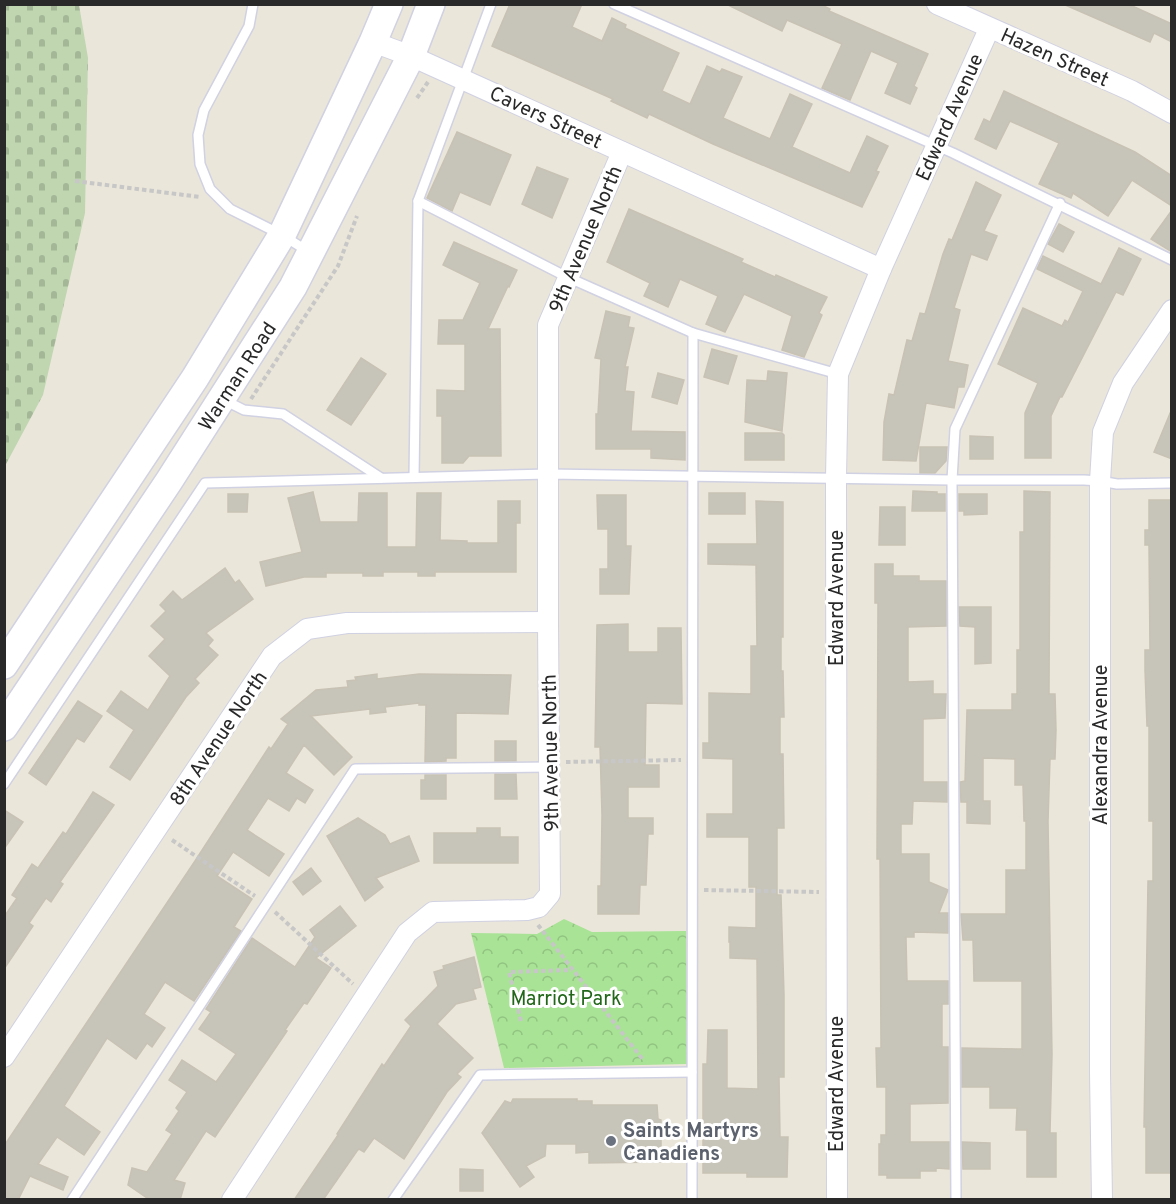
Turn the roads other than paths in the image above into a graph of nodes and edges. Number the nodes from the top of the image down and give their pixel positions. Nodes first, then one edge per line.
1 (388, 4) edge
2 (431, 4) edge
3 (491, 4) edge
4 (614, 4) edge
5 (937, 4) edge
6 (254, 6) edge
7 (989, 29) junction
8 (373, 42) junction
9 (411, 56) junction
10 (463, 80) junction
11 (1172, 113) edge
12 (937, 146) junction
13 (622, 152) junction
14 (418, 201) junction
15 (1060, 203) junction
16 (282, 235) junction
17 (311, 254) junction
18 (1172, 260) edge
19 (881, 269) junction
20 (567, 277) junction
21 (1172, 310) edge
22 (693, 333) junction
23 (838, 374) junction
24 (222, 399) junction
25 (549, 474) junction
26 (694, 476) junction
27 (414, 477) junction
28 (836, 478) junction
29 (382, 479) junction
30 (952, 480) junction
31 (1100, 481) junction
32 (1172, 483) edge
33 (548, 622) junction
34 (4, 665) edge
35 (4, 727) edge
36 (559, 764) junction
37 (4, 784) edge
38 (4, 1057) edge
39 (692, 1072) junction
40 (72, 1200) edge
41 (232, 1200) edge
42 (393, 1200) edge
43 (692, 1200) edge
44 (837, 1200) edge
45 (956, 1200) edge
46 (1102, 1200) edge

1 - 8 main road, Warman Road
2 - 9 main road, Warman Road
3 - 10 lane
4 - 12 lane
5 - 7 street, Hazen Street
6 - 16 lane
7 - 11 street, Hazen Street
7 - 12 street, Edward Avenue
8 - 9 street, Cavers Street
8 - 16 main road, Warman Road
9 - 10 street, Cavers Street
9 - 17 main road, Warman Road
10 - 13 street, Cavers Street
10 - 14 lane
12 - 15 lane
12 - 19 street, Edward Avenue
13 - 19 street, Cavers Street
13 - 20 street, 9th Avenue North
14 - 20 lane
14 - 27 lane
15 - 18 lane
15 - 30 lane
16 - 17 lane
16 - 34 main road, Warman Road
17 - 24 main road, Warman Road
19 - 23 street, Edward Avenue
20 - 22 lane
20 - 25 street, 9th Avenue North
21 - 31 street, Alexandra Avenue
22 - 23 lane
22 - 26 lane
23 - 28 street, Edward Avenue
24 - 29 lane
24 - 35 main road, Warman Road
25 - 26 lane
25 - 27 lane
25 - 33 street, 9th Avenue North
26 - 28 lane
26 - 39 lane
27 - 29 lane
28 - 30 lane
28 - 44 street, Edward Avenue
29 - 37 lane
30 - 31 lane
30 - 45 lane
31 - 32 lane
31 - 46 street, Alexandra Avenue
33 - 36 street, 9th Avenue North
33 - 38 street, 8th Avenue North
36 - 40 lane
36 - 41 street, 9th Avenue North
39 - 42 lane
39 - 43 lane

